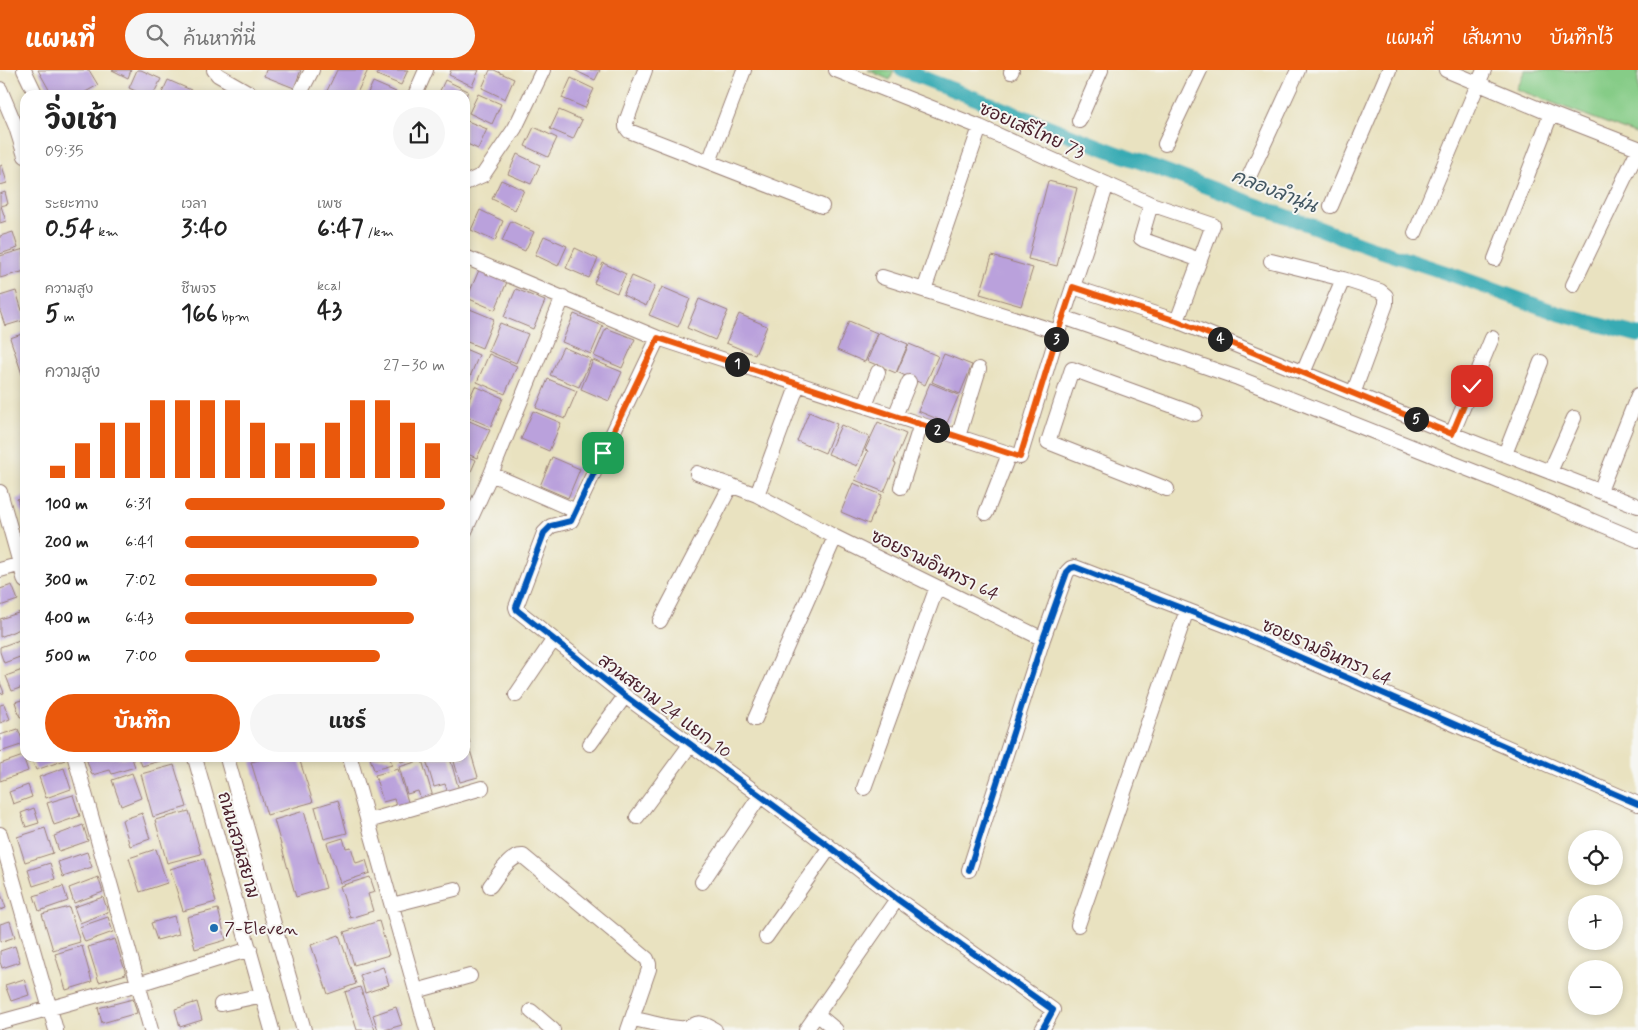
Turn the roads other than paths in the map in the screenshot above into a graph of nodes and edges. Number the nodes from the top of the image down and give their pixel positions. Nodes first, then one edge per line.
1 (24, 70) edge
2 (214, 70) edge
3 (312, 70) edge
4 (426, 70) edge
5 (543, 70) edge
6 (645, 70) edge
7 (744, 70) edge
8 (836, 70) edge
9 (1100, 70) edge
10 (1200, 70) edge
11 (1298, 70) edge
12 (1389, 70) edge
13 (1446, 70) edge
14 (1484, 70) edge
15 (1478, 84) junction
16 (0, 89) edge
17 (34, 90) edge
18 (245, 90) edge
19 (302, 90) edge
20 (417, 90) edge
21 (1551, 114) junction
22 (1079, 121) dead end
23 (980, 127) junction
24 (20, 140) edge
25 (1165, 144) dead end
26 (1638, 149) edge
27 (709, 162) junction
28 (470, 180) edge
29 (1247, 181) dead end
30 (1107, 184) junction
31 (1152, 204) junction
32 (822, 206) dead end
33 (1331, 206) dead end
34 (1415, 233) dead end
35 (1495, 259) dead end
36 (1200, 260) junction
37 (1271, 261) dead end
38 (470, 262) edge
39 (882, 277) dead end
40 (1343, 279) junction
41 (1573, 285) dead end
42 (1073, 287) junction
43 (924, 290) junction
44 (563, 297) junction
45 (1063, 318) junction
46 (1177, 321) junction
47 (1058, 332) junction
48 (658, 338) junction
49 (1492, 338) dead end
50 (1541, 362) dead end
51 (1048, 364) junction
52 (978, 369) dead end
53 (1072, 369) junction
54 (878, 372) dead end
55 (1303, 373) junction
56 (909, 382) dead end
57 (798, 384) junction
58 (1354, 394) junction
59 (1638, 395) edge
60 (865, 406) junction
61 (1195, 414) dead end
62 (894, 416) junction
63 (1574, 418) dead end
64 (920, 424) junction
65 (1452, 434) junction
66 (958, 437) junction
67 (1010, 454) junction
68 (1504, 454) junction
69 (1550, 472) junction
70 (698, 473) dead end
71 (491, 474) junction
72 (731, 485) junction
73 (901, 487) dead end
74 (1168, 490) dead end
75 (1600, 491) junction
76 (0, 492) edge
77 (757, 495) junction
78 (1638, 506) edge
79 (576, 511) junction
80 (986, 514) dead end
81 (470, 520) edge
82 (835, 537) junction
83 (1638, 540) edge
84 (20, 554) edge
85 (20, 564) edge
86 (0, 570) edge
87 (937, 587) junction
88 (1187, 610) junction
89 (660, 621) dead end
90 (1043, 639) junction
91 (554, 640) junction
92 (516, 695) dead end
93 (625, 696) junction
94 (756, 719) dead end
95 (590, 744) dead end
96 (690, 745) junction
97 (76, 762) edge
98 (196, 762) edge
99 (228, 762) edge
100 (351, 762) edge
101 (482, 788) dead end
102 (864, 788) dead end
103 (760, 796) junction
104 (1638, 804) edge
105 (637, 817) dead end
106 (368, 821) junction
107 (0, 834) edge
108 (830, 847) junction
109 (969, 870) dead end
110 (702, 882) dead end
111 (490, 886) dead end
112 (454, 889) dead end
113 (897, 899) junction
114 (392, 905) junction
115 (1078, 925) dead end
116 (766, 937) dead end
117 (250, 949) junction
118 (470, 976) dead end
119 (138, 984) junction
120 (416, 991) junction
121 (262, 995) junction
122 (221, 1004) dead end
123 (49, 1008) junction
124 (531, 1011) dead end
125 (817, 1014) junction
126 (0, 1022) edge
127 (630, 1024) edge
128 (56, 1030) edge
129 (150, 1030) edge
130 (272, 1030) edge
131 (304, 1030) edge
132 (427, 1030) edge
133 (553, 1030) edge
134 (715, 1030) edge
135 (806, 1030) edge
136 (836, 1030) edge
137 (1042, 1030) edge

1 - 17 street
2 - 18 street
3 - 19 street
4 - 20 street
5 - 28 street
6 - 27 street
7 - 27 street
8 - 23 street, ซอยเสรีไทย 73
9 - 22 street
10 - 25 street
11 - 29 street
12 - 33 street
13 - 15 street
14 - 15 street
15 - 21 street
15 - 34 street
16 - 24 street
21 - 26 street
21 - 35 street
23 - 30 street, ซอยเสรีไทย 73
23 - 43 street
26 - 41 street
27 - 32 street
30 - 31 street, ซอยเสรีไทย 73
30 - 42 street
31 - 36 street
31 - 36 street, ซอยเสรีไทย 73
36 - 46 street
37 - 40 street
38 - 44 street
39 - 43 street
40 - 55 street
40 - 58 street
42 - 45 street
42 - 46 street
43 - 47 street
44 - 48 street
44 - 71 street
45 - 47 street
45 - 83 street
46 - 55 street
47 - 51 street
48 - 57 street
48 - 79 street, สวนสยาม 24 แยก 10
49 - 65 street
50 - 68 street
51 - 53 street
51 - 67 street
52 - 66 street
53 - 61 street
53 - 74 street
54 - 60 street
55 - 58 street
56 - 62 street
57 - 60 street
57 - 77 street
58 - 65 street
59 - 75 street
60 - 62 street
62 - 64 street
63 - 69 street
64 - 66 street
64 - 73 street
65 - 68 street
66 - 67 street
67 - 80 street
68 - 69 street
69 - 75 street
70 - 72 street, ซอยรามอินทรา 64
71 - 79 street
71 - 81 street
72 - 77 street, ซอยรามอินทรา 64
72 - 89 street
75 - 78 street
76 - 84 street
77 - 82 street, ซอยรามอินทรา 64
79 - 91 street, สวนสยาม 24 แยก 10
82 - 87 street, ซอยรามอินทรา 64
82 - 94 street
85 - 86 street
87 - 90 street, ซอยรามอินทรา 64
87 - 102 street
88 - 90 street, ซอยรามอินทรา 64
88 - 104 street, ซอยรามอินทรา 64
88 - 115 street
90 - 109 street
91 - 92 street
91 - 93 street, สวนสยาม 24 แยก 10
93 - 95 street
93 - 96 street, สวนสยาม 24 แยก 10
96 - 103 street, สวนสยาม 24 แยก 10
96 - 105 street
97 - 119 street
98 - 117 street, ถนนสวนสยาม
99 - 131 street, ถนนสวนสยาม
100 - 106 street
101 - 106 street
103 - 108 street, สวนสยาม 24 แยก 10
103 - 110 street
106 - 114 street
107 - 123 street
108 - 113 street, สวนสยาม 24 แยก 10
108 - 116 street
111 - 127 street
112 - 114 street
113 - 125 street
113 - 137 street, สวนสยาม 24 แยก 10
114 - 120 street
117 - 119 street
117 - 121 street, ถนนสวนสยาม
118 - 120 street
119 - 123 street
119 - 129 street
120 - 132 street
121 - 122 street
121 - 130 street, ถนนสวนสยาม
123 - 126 street
123 - 128 street
124 - 133 street
125 - 135 street
125 - 136 street
127 - 134 street

